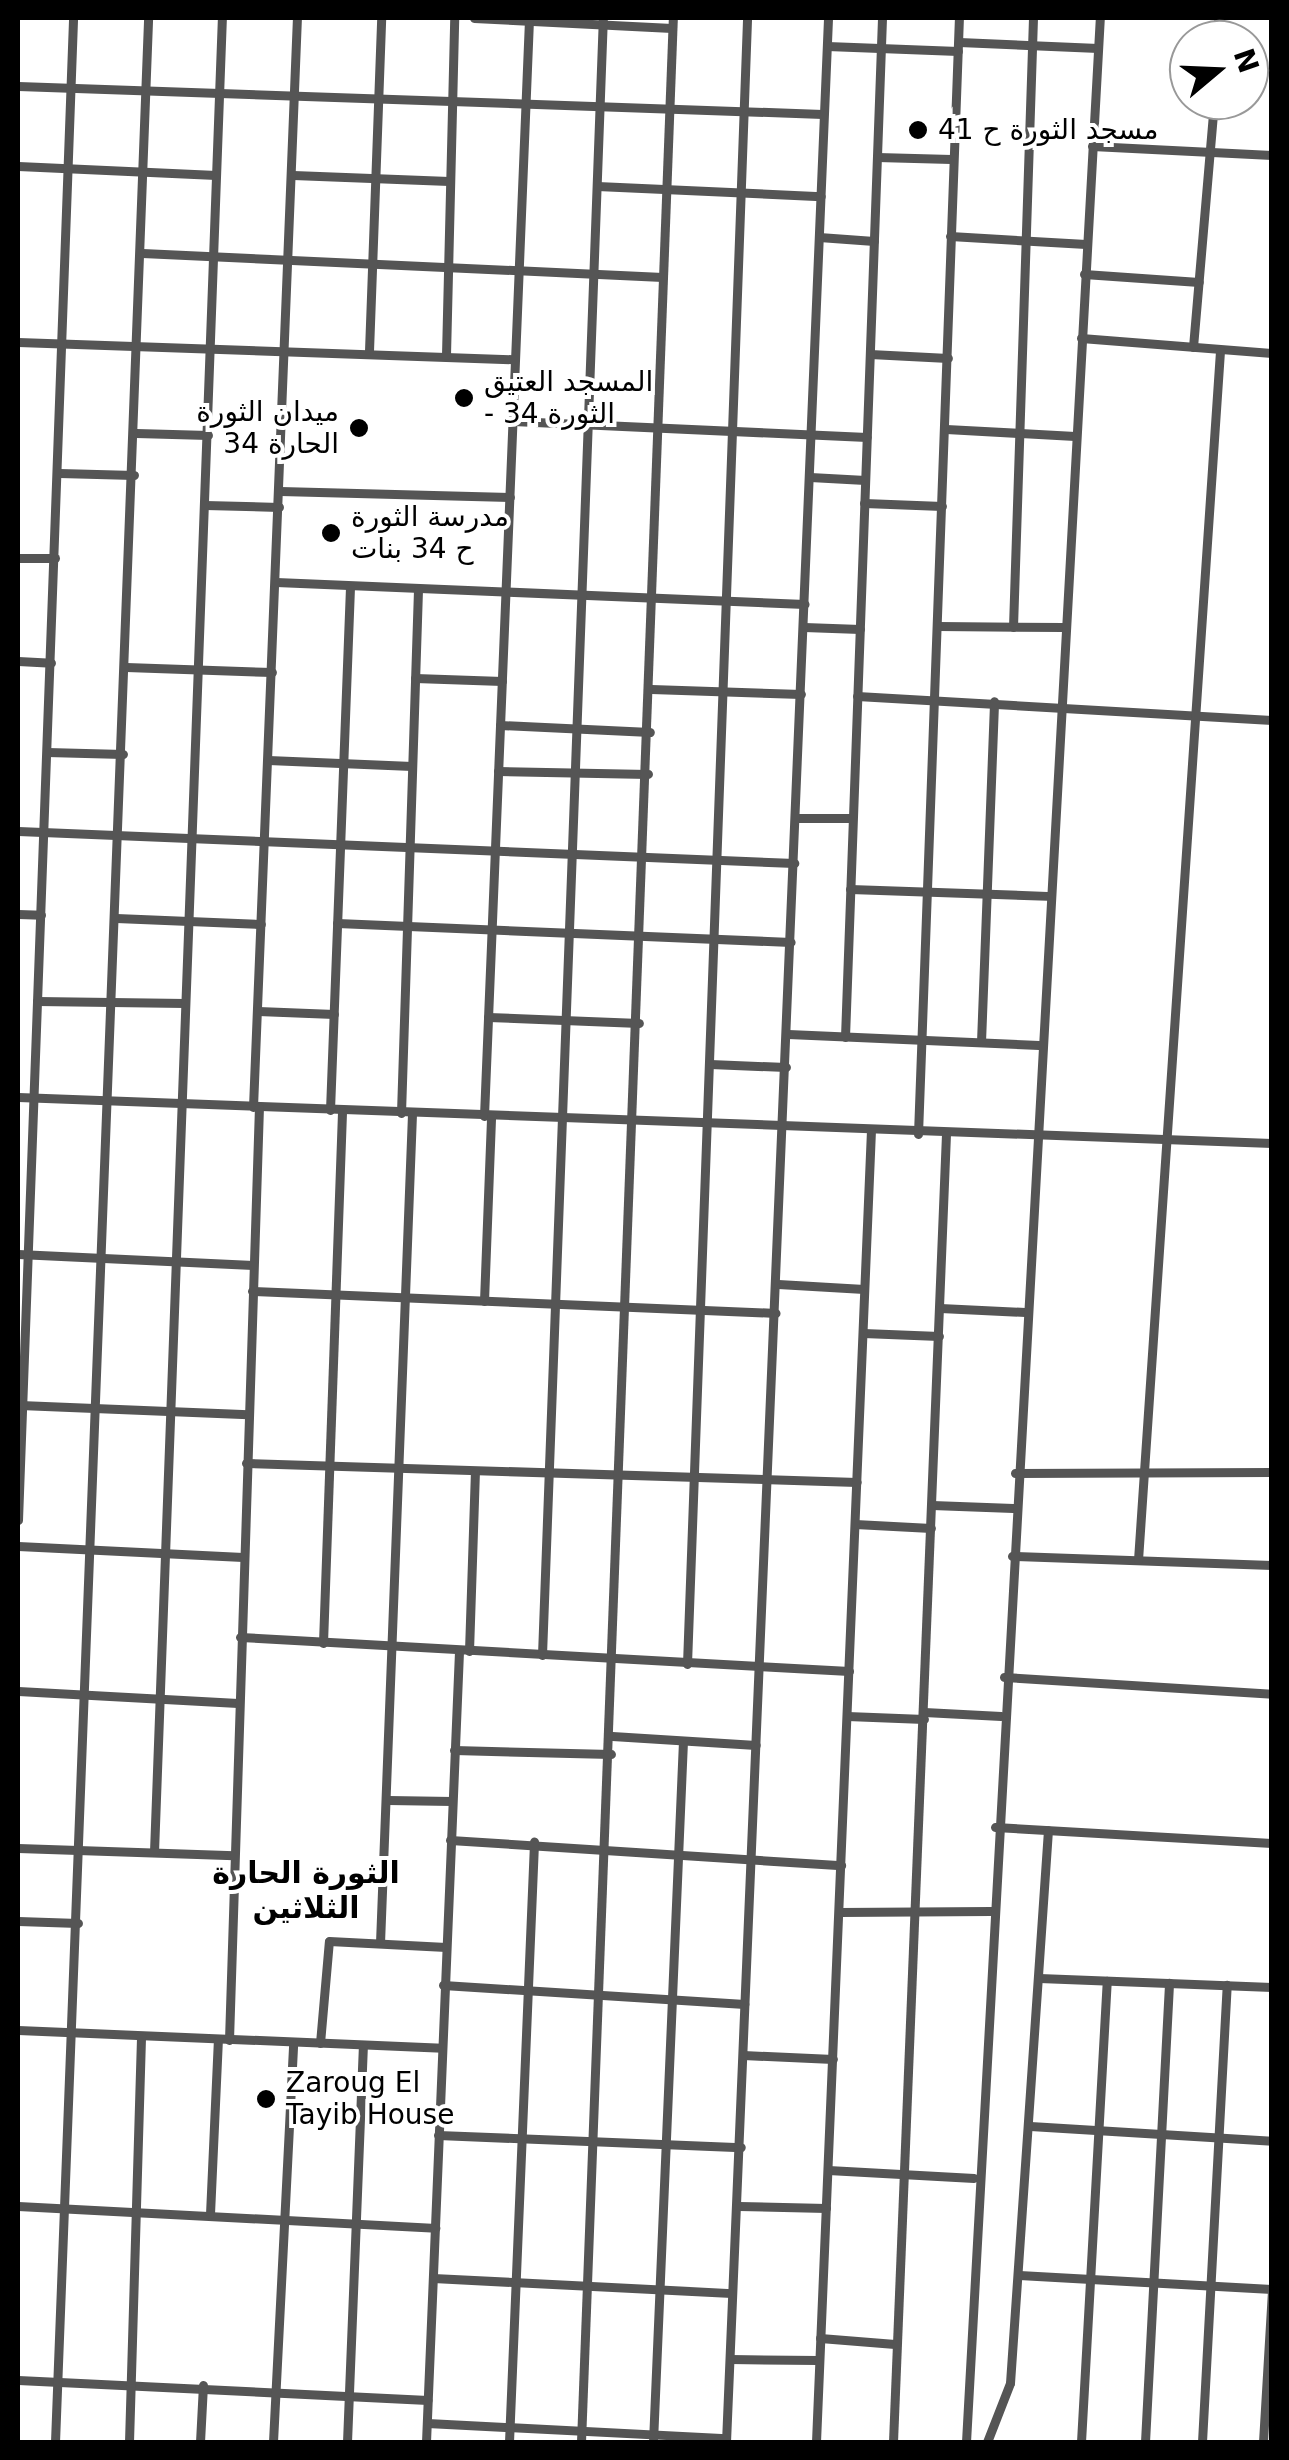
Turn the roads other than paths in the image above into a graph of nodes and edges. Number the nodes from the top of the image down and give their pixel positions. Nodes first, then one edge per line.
1 (73, 18) edge
2 (148, 18) edge
3 (222, 18) edge
4 (297, 18) edge
5 (382, 18) edge
6 (454, 18) edge
7 (474, 18) edge
8 (747, 18) edge
9 (828, 18) edge
10 (882, 18) edge
11 (960, 18) edge
12 (1033, 18) edge
13 (1100, 18) edge
14 (529, 19) edge
15 (602, 21) edge
16 (673, 23) edge
17 (827, 46) junction
18 (1032, 46) junction
19 (958, 47) junction
20 (1098, 48) junction
21 (881, 49) junction
22 (18, 86) edge
23 (70, 88) junction
24 (145, 90) junction
25 (219, 94) junction
26 (295, 96) junction
27 (380, 98) junction
28 (451, 100) junction
29 (524, 102) junction
30 (599, 106) junction
31 (670, 107) junction
32 (744, 110) junction
33 (823, 114) junction
34 (1213, 120) edge
35 (1092, 146) junction
36 (1211, 152) junction
37 (1272, 155) edge
38 (877, 157) junction
39 (951, 159) junction
40 (18, 166) edge
41 (68, 168) junction
42 (143, 170) junction
43 (216, 175) junction
44 (293, 175) junction
45 (377, 178) junction
46 (449, 181) junction
47 (596, 186) junction
48 (666, 190) junction
49 (742, 192) junction
50 (821, 196) junction
51 (950, 236) junction
52 (819, 237) junction
53 (874, 242) junction
54 (1028, 242) junction
55 (1086, 244) junction
56 (142, 253) junction
57 (212, 256) junction
58 (290, 261) junction
59 (373, 263) junction
60 (446, 267) junction
61 (516, 271) junction
62 (592, 273) junction
63 (1084, 274) junction
64 (662, 277) junction
65 (1199, 282) junction
66 (1080, 338) junction
67 (18, 342) edge
68 (63, 343) junction
69 (138, 345) junction
70 (209, 347) junction
71 (1193, 347) junction
72 (286, 349) junction
73 (1220, 350) junction
74 (368, 352) junction
75 (1272, 353) edge
76 (870, 354) junction
77 (446, 355) junction
78 (948, 358) junction
79 (514, 359) junction
80 (513, 420) junction
81 (588, 423) junction
82 (662, 426) junction
83 (732, 426) junction
84 (946, 429) junction
85 (136, 432) junction
86 (812, 432) junction
87 (1020, 433) junction
88 (208, 435) junction
89 (1075, 436) junction
90 (867, 437) junction
91 (59, 473) junction
92 (134, 475) junction
93 (810, 477) junction
94 (865, 480) junction
95 (280, 492) junction
96 (510, 497) junction
97 (864, 503) junction
98 (205, 504) junction
99 (279, 506) junction
100 (942, 506) junction
101 (18, 558) edge
102 (54, 558) junction
103 (276, 582) junction
104 (350, 586) junction
105 (418, 588) junction
106 (506, 594) junction
107 (581, 597) junction
108 (655, 599) junction
109 (728, 602) junction
110 (805, 604) junction
111 (938, 626) junction
112 (1064, 627) junction
113 (804, 628) junction
114 (1012, 628) junction
115 (860, 629) junction
116 (18, 661) edge
117 (50, 663) junction
118 (126, 667) junction
119 (198, 670) junction
120 (272, 672) junction
121 (415, 678) junction
122 (502, 681) junction
123 (651, 689) junction
124 (725, 690) junction
125 (801, 694) junction
126 (857, 696) junction
127 (936, 698) junction
128 (994, 701) junction
129 (1059, 705) junction
130 (1196, 715) junction
131 (1272, 720) edge
132 (500, 725) junction
133 (576, 729) junction
134 (650, 732) junction
135 (47, 752) junction
136 (123, 754) junction
137 (268, 760) junction
138 (343, 764) junction
139 (412, 766) junction
140 (498, 772) junction
141 (575, 773) junction
142 (648, 774) junction
143 (796, 818) junction
144 (851, 818) junction
145 (18, 831) edge
146 (44, 832) junction
147 (120, 835) junction
148 (192, 838) junction
149 (265, 841) junction
150 (340, 844) junction
151 (410, 847) junction
152 (495, 850) junction
153 (572, 854) junction
154 (645, 857) junction
155 (718, 860) junction
156 (794, 863) junction
157 (850, 890) junction
158 (928, 892) junction
159 (987, 894) junction
160 (1048, 896) junction
161 (18, 914) edge
162 (41, 915) junction
163 (116, 918) junction
164 (188, 920) junction
165 (337, 923) junction
166 (261, 924) junction
167 (407, 926) junction
168 (492, 930) junction
169 (568, 934) junction
170 (642, 937) junction
171 (715, 939) junction
172 (791, 942) junction
173 (38, 1001) junction
174 (113, 1002) junction
175 (185, 1003) junction
176 (258, 1011) junction
177 (334, 1014) junction
178 (488, 1017) junction
179 (565, 1020) junction
180 (638, 1023) junction
181 (788, 1034) junction
182 (845, 1036) junction
183 (922, 1040) junction
184 (981, 1042) junction
185 (1039, 1044) junction
186 (710, 1064) junction
187 (786, 1067) junction
188 (18, 1098) edge
189 (34, 1098) junction
190 (109, 1101) junction
191 (183, 1104) junction
192 (256, 1107) junction
193 (330, 1110) junction
194 (342, 1110) junction
195 (407, 1113) junction
196 (487, 1116) junction
197 (562, 1119) junction
198 (635, 1122) junction
199 (708, 1125) junction
200 (784, 1128) junction
201 (871, 1132) junction
202 (918, 1134) junction
203 (946, 1134) junction
204 (1033, 1138) junction
205 (1272, 1142) edge
206 (1166, 1143) junction
207 (23, 1254) edge
208 (103, 1260) junction
209 (177, 1262) junction
210 (253, 1265) junction
211 (778, 1284) junction
212 (864, 1289) junction
213 (252, 1291) junction
214 (335, 1294) junction
215 (406, 1297) junction
216 (484, 1301) junction
217 (555, 1304) junction
218 (628, 1307) junction
219 (940, 1308) junction
220 (701, 1310) junction
221 (1026, 1312) junction
222 (776, 1313) junction
223 (863, 1334) junction
224 (939, 1336) junction
225 (20, 1405) edge
226 (97, 1408) junction
227 (171, 1411) junction
228 (248, 1414) junction
229 (246, 1463) junction
230 (329, 1466) junction
231 (401, 1469) junction
232 (475, 1472) junction
233 (1272, 1472) edge
234 (1016, 1473) junction
235 (1144, 1473) junction
236 (548, 1474) junction
237 (622, 1477) junction
238 (694, 1480) junction
239 (771, 1481) junction
240 (856, 1482) junction
241 (932, 1505) junction
242 (1014, 1508) junction
243 (18, 1520) edge
244 (855, 1524) junction
245 (931, 1528) junction
246 (18, 1546) edge
247 (92, 1550) junction
248 (166, 1554) junction
249 (1012, 1556) junction
250 (243, 1557) junction
251 (1138, 1560) junction
252 (1272, 1565) edge
253 (240, 1637) junction
254 (323, 1643) junction
255 (396, 1647) junction
256 (464, 1651) junction
257 (542, 1656) junction
258 (615, 1660) junction
259 (687, 1664) junction
260 (760, 1668) junction
261 (849, 1671) junction
262 (1004, 1677) junction
263 (18, 1692) edge
264 (1272, 1694) edge
265 (86, 1697) junction
266 (160, 1700) junction
267 (238, 1703) junction
268 (924, 1715) junction
269 (847, 1716) junction
270 (1002, 1716) junction
271 (612, 1736) junction
272 (684, 1742) junction
273 (756, 1745) junction
274 (454, 1750) junction
275 (611, 1754) junction
276 (388, 1800) junction
277 (452, 1801) junction
278 (995, 1827) junction
279 (1048, 1830) junction
280 (450, 1840) junction
281 (534, 1842) junction
282 (1272, 1843) edge
283 (608, 1844) junction
284 (18, 1848) edge
285 (679, 1849) junction
286 (80, 1850) junction
287 (154, 1852) junction
288 (234, 1855) junction
289 (751, 1856) junction
290 (841, 1864) junction
291 (990, 1910) junction
292 (839, 1912) junction
293 (918, 1912) junction
294 (18, 1921) edge
295 (78, 1923) junction
296 (380, 1943) junction
297 (446, 1947) junction
298 (1039, 1978) junction
299 (1107, 1981) junction
300 (1169, 1983) junction
301 (443, 1985) junction
302 (1227, 1986) junction
303 (1272, 1987) edge
304 (527, 1990) junction
305 (597, 1995) junction
306 (673, 2001) junction
307 (744, 2004) junction
308 (18, 2030) edge
309 (74, 2034) junction
310 (141, 2036) junction
311 (223, 2039) junction
312 (293, 2042) junction
313 (320, 2043) junction
314 (363, 2045) junction
315 (442, 2048) junction
316 (743, 2056) junction
317 (833, 2059) junction
318 (1030, 2126) junction
319 (1100, 2130) junction
320 (1160, 2133) junction
321 (438, 2135) junction
322 (1215, 2137) junction
323 (522, 2138) junction
324 (591, 2141) junction
325 (1272, 2141) edge
326 (667, 2144) junction
327 (740, 2147) junction
328 (828, 2170) junction
329 (904, 2173) junction
330 (974, 2178) junction
331 (18, 2206) edge
332 (738, 2206) junction
333 (67, 2207) junction
334 (826, 2208) junction
335 (138, 2211) junction
336 (210, 2214) junction
337 (281, 2218) junction
338 (355, 2222) junction
339 (435, 2228) junction
340 (1018, 2275) junction
341 (433, 2278) junction
342 (1091, 2280) junction
343 (516, 2283) junction
344 (1152, 2283) junction
345 (588, 2284) junction
346 (659, 2288) junction
347 (1207, 2288) junction
348 (1272, 2290) edge
349 (732, 2292) junction
350 (820, 2338) junction
351 (894, 2344) junction
352 (730, 2359) junction
353 (818, 2360) junction
354 (18, 2380) edge
355 (132, 2382) junction
356 (58, 2384) junction
357 (202, 2385) junction
358 (275, 2390) junction
359 (350, 2395) junction
360 (428, 2400) junction
361 (427, 2423) junction
362 (509, 2426) junction
363 (581, 2430) junction
364 (653, 2439) edge
365 (726, 2440) edge
366 (55, 2442) edge
367 (129, 2442) edge
368 (200, 2442) edge
369 (273, 2442) edge
370 (348, 2442) edge
371 (426, 2442) edge
372 (508, 2442) edge
373 (581, 2442) edge
374 (816, 2442) edge
375 (893, 2442) edge
376 (966, 2442) edge
377 (987, 2442) edge
378 (1081, 2442) edge
379 (1144, 2442) edge
380 (1202, 2442) edge
381 (1263, 2442) edge

1 - 23 street
2 - 24 street
3 - 25 street
4 - 26 street
5 - 27 street
6 - 28 street
7 - 14 street
8 - 32 street
9 - 17 street
10 - 21 street
11 - 19 street
12 - 18 street
13 - 20 street
14 - 15 street
14 - 29 street
15 - 16 street
15 - 30 street
16 - 31 street
17 - 21 street
17 - 33 street
18 - 19 street
18 - 20 street
18 - 54 street
19 - 21 street
19 - 39 street
20 - 35 street
21 - 38 street
22 - 23 street
23 - 24 street
23 - 41 street
24 - 25 street
24 - 42 street
25 - 26 street
25 - 43 street
26 - 27 street
26 - 44 street
27 - 28 street
27 - 45 street
28 - 29 street
28 - 46 street
29 - 30 street
29 - 61 street
30 - 31 street
30 - 47 street
31 - 32 street
31 - 48 street
32 - 33 street
32 - 49 street
33 - 50 street
34 - 36 street
35 - 36 street
35 - 55 street
36 - 37 street
36 - 65 street
38 - 39 street
38 - 53 street
39 - 51 street
40 - 41 street
41 - 42 street
41 - 68 street
42 - 43 street
42 - 56 street
43 - 57 street
44 - 45 street
44 - 58 street
45 - 46 street
45 - 59 street
46 - 60 street
47 - 48 street
47 - 62 street
48 - 49 street
48 - 64 street
49 - 50 street
49 - 83 street
50 - 52 street
51 - 54 street
51 - 78 street
52 - 53 street
52 - 86 street
53 - 76 street
54 - 55 street
54 - 87 street
55 - 63 street
56 - 57 street
56 - 69 street
57 - 58 street
57 - 70 street
58 - 59 street
58 - 72 street
59 - 60 street
59 - 74 street
60 - 61 street
60 - 77 street
61 - 62 street
61 - 79 street
62 - 64 street
62 - 81 street
63 - 65 street
63 - 66 street
64 - 82 street
65 - 71 street
66 - 71 street
66 - 89 street
67 - 68 street
68 - 69 street
68 - 91 street
69 - 70 street
69 - 85 street
70 - 72 street
70 - 88 street
71 - 73 street
72 - 74 street
72 - 95 street
73 - 75 street
73 - 130 street
74 - 77 street
76 - 78 street
76 - 90 street
77 - 79 street
78 - 84 street
79 - 80 street
80 - 81 street
80 - 96 street
81 - 82 street
81 - 107 street
82 - 83 street
82 - 108 street
83 - 86 street
83 - 109 street
84 - 87 street
84 - 100 street
85 - 88 street
85 - 92 street
86 - 90 street
86 - 93 street
87 - 89 street
87 - 114 street
88 - 98 street
89 - 112 street
90 - 94 street
91 - 92 street
91 - 102 street
92 - 118 street
93 - 94 street
93 - 110 street
94 - 97 street
95 - 96 street
95 - 99 street
96 - 106 street
97 - 100 street
97 - 115 street
98 - 99 street
98 - 119 street
99 - 103 street
100 - 111 street
101 - 102 street
102 - 117 street
103 - 104 street
103 - 120 street
104 - 105 street
104 - 138 street
105 - 106 street
105 - 121 street
106 - 107 street
106 - 122 street
107 - 108 street
107 - 133 street
108 - 109 street
108 - 123 street
109 - 110 street
109 - 124 street
110 - 113 street
111 - 114 street
111 - 127 street
112 - 114 street
112 - 129 street
113 - 115 street
113 - 125 street
115 - 126 street
116 - 117 street
117 - 135 street
118 - 119 street
118 - 136 street
119 - 120 street
119 - 148 street
120 - 137 street
121 - 122 street
121 - 139 street
122 - 132 street
123 - 124 street
123 - 134 street
124 - 125 street
124 - 155 street
125 - 143 street
126 - 127 street
126 - 144 street
127 - 128 street
127 - 158 street
128 - 129 street
128 - 159 street
129 - 130 street
129 - 160 street
130 - 131 street
130 - 206 street
132 - 133 street
132 - 140 street
133 - 134 street
133 - 141 street
134 - 142 street
135 - 136 street
135 - 146 street
136 - 147 street
137 - 138 street
137 - 149 street
138 - 139 street
138 - 150 street
139 - 151 street
140 - 141 street
140 - 152 street
141 - 142 street
141 - 153 street
142 - 154 street
143 - 144 street
143 - 156 street
144 - 157 street
145 - 146 street
146 - 147 street
146 - 162 street
147 - 148 street
147 - 163 street
148 - 149 street
148 - 164 street
149 - 150 street
149 - 166 street
150 - 151 street
150 - 165 street
151 - 152 street
151 - 167 street
152 - 153 street
152 - 168 street
153 - 154 street
153 - 169 street
154 - 155 street
154 - 170 street
155 - 156 street
155 - 171 street
156 - 172 street
157 - 158 street
157 - 182 street
158 - 159 street
158 - 183 street
159 - 160 street
159 - 184 street
160 - 185 street
161 - 162 street
162 - 173 street
163 - 164 street
163 - 174 street
164 - 166 street
164 - 175 street
165 - 167 street
165 - 177 street
166 - 176 street
167 - 168 street
167 - 195 street
168 - 169 street
168 - 178 street
169 - 170 street
169 - 179 street
170 - 171 street
170 - 180 street
171 - 172 street
171 - 186 street
172 - 181 street
173 - 174 street
173 - 189 street
174 - 175 street
174 - 190 street
175 - 191 street
176 - 177 street
176 - 192 street
177 - 193 street
178 - 179 street
178 - 196 street
179 - 180 street
179 - 197 street
180 - 198 street
181 - 182 street
181 - 187 street
182 - 183 street
183 - 184 street
183 - 202 street
184 - 185 street
185 - 204 street
186 - 187 street
186 - 199 street
187 - 200 street
188 - 189 street
189 - 190 street
189 - 207 street
190 - 191 street
190 - 208 street
191 - 192 street
191 - 209 street
192 - 193 street
192 - 210 street
193 - 194 street
194 - 195 street
194 - 214 street
195 - 196 street
195 - 215 street
196 - 197 street
196 - 216 street
197 - 198 street
197 - 217 street
198 - 199 street
198 - 218 street
199 - 200 street
199 - 220 street
200 - 201 street
200 - 211 street
201 - 202 street
201 - 212 street
202 - 203 street
203 - 204 street
203 - 219 street
204 - 206 street
204 - 221 street
205 - 206 street
206 - 235 street
207 - 208 street
207 - 225 street
208 - 209 street
208 - 226 street
209 - 210 street
209 - 227 street
210 - 213 street
211 - 212 street
211 - 222 street
212 - 223 street
213 - 214 street
213 - 228 street
214 - 215 street
214 - 230 street
215 - 216 street
215 - 231 street
216 - 217 street
217 - 218 street
217 - 236 street
218 - 220 street
218 - 237 street
219 - 221 street
219 - 224 street
220 - 222 street
220 - 238 street
221 - 234 street
222 - 239 street
223 - 224 street
223 - 240 street
224 - 241 street
225 - 226 street
225 - 243 street
226 - 227 street
226 - 247 street
227 - 228 street
227 - 248 street
228 - 229 street
229 - 230 street
229 - 250 street
230 - 231 street
230 - 254 street
231 - 232 street
231 - 255 street
232 - 236 street
232 - 256 street
233 - 235 street
234 - 235 street
234 - 242 street
235 - 251 street
236 - 237 street
236 - 257 street
237 - 238 street
237 - 258 street
238 - 239 street
238 - 259 street
239 - 240 street
239 - 260 street
240 - 244 street
241 - 242 street
241 - 245 street
242 - 249 street
244 - 245 street
244 - 261 street
245 - 268 street
246 - 247 street
247 - 248 street
247 - 265 street
248 - 250 street
248 - 266 street
249 - 251 street
249 - 262 street
250 - 253 street
251 - 252 street
253 - 254 street
253 - 267 street
254 - 255 street
255 - 256 street
255 - 276 street
256 - 257 street
256 - 274 street
257 - 258 street
258 - 259 street
258 - 271 street
259 - 260 street
260 - 261 street
260 - 273 street
261 - 269 street
262 - 264 street
262 - 270 street
263 - 265 street
265 - 266 street
265 - 286 street
266 - 267 street
266 - 287 street
267 - 288 street
268 - 269 street
268 - 270 street
268 - 293 street
269 - 290 street
270 - 278 street
271 - 272 street
271 - 275 street
272 - 273 street
272 - 285 street
273 - 289 street
274 - 275 street
274 - 277 street
275 - 283 street
276 - 277 street
276 - 296 street
277 - 280 street
278 - 279 street
278 - 291 street
279 - 282 street
279 - 298 street
280 - 281 street
280 - 297 street
281 - 283 street
281 - 304 street
283 - 285 street
283 - 305 street
284 - 286 street
285 - 289 street
285 - 306 street
286 - 287 street
286 - 295 street
287 - 288 street
288 - 311 street
289 - 290 street
289 - 307 street
290 - 292 street
291 - 293 street
291 - 330 street
292 - 293 street
292 - 317 street
293 - 329 street
294 - 295 street
295 - 309 street
296 - 297 street
296 - 313 street
297 - 301 street
298 - 299 street
298 - 318 street
299 - 300 street
299 - 319 street
300 - 302 street
300 - 320 street
301 - 304 street
301 - 315 street
302 - 303 street
302 - 322 street
304 - 305 street
304 - 323 street
305 - 306 street
305 - 324 street
306 - 307 street
306 - 326 street
307 - 316 street
308 - 309 street
309 - 310 street
309 - 333 street
310 - 311 street
310 - 335 street
311 - 312 street
311 - 336 street
312 - 313 street
312 - 337 street
313 - 314 street
314 - 315 street
314 - 338 street
315 - 321 street
316 - 317 street
316 - 327 street
317 - 328 street
318 - 319 street
318 - 340 street
319 - 320 street
319 - 342 street
320 - 322 street
320 - 344 street
321 - 323 street
321 - 339 street
322 - 325 street
322 - 347 street
323 - 324 street
323 - 343 street
324 - 326 street
324 - 345 street
326 - 327 street
326 - 346 street
327 - 332 street
328 - 329 street
328 - 334 street
329 - 330 street
329 - 351 street
330 - 376 street
331 - 333 street
332 - 334 street
332 - 349 street
333 - 335 street
333 - 356 street
334 - 350 street
335 - 336 street
335 - 355 street
336 - 337 street
337 - 338 street
337 - 358 street
338 - 339 street
338 - 359 street
339 - 341 street
340 - 342 street
340 - 377 street
341 - 343 street
341 - 360 street
342 - 344 street
342 - 378 street
343 - 345 street
343 - 362 street
344 - 347 street
344 - 379 street
345 - 346 street
345 - 363 street
346 - 349 street
346 - 364 street
347 - 348 street
347 - 380 street
348 - 381 street
349 - 352 street
350 - 351 street
350 - 353 street
351 - 375 street
352 - 353 street
352 - 365 street
353 - 374 street
354 - 356 street
355 - 356 street
355 - 357 street
355 - 367 street
356 - 366 street
357 - 358 street
357 - 368 street
358 - 359 street
358 - 369 street
359 - 360 street
359 - 370 street
360 - 361 street
361 - 362 street
361 - 371 street
362 - 363 street
362 - 372 street
363 - 364 street
363 - 373 street
364 - 365 street

